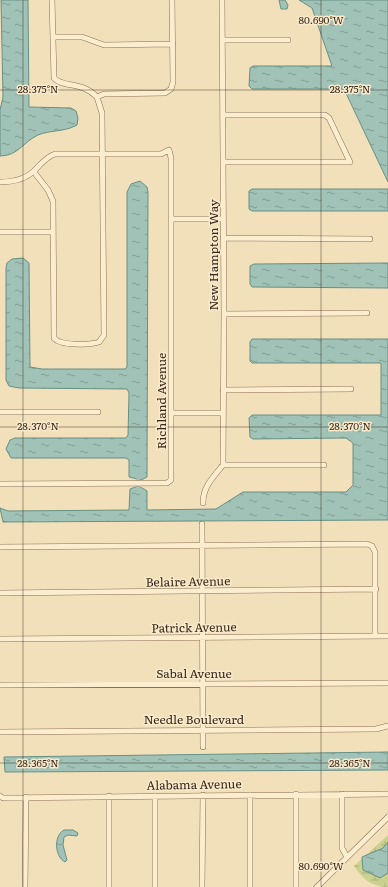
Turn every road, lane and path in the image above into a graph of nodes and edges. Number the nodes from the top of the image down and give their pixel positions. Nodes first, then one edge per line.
1 (52, 0) edge
2 (172, 0) edge
3 (222, 0) edge
4 (53, 37) junction
5 (223, 40) junction
6 (288, 40) dead end
7 (173, 44) junction
8 (97, 97) junction
9 (223, 115) junction
10 (102, 154) junction
11 (223, 162) junction
12 (34, 172) junction
13 (0, 182) edge
14 (223, 218) junction
15 (172, 219) junction
16 (0, 232) edge
17 (53, 232) junction
18 (223, 238) junction
19 (370, 239) dead end
20 (367, 313) dead end
21 (224, 314) junction
22 (351, 389) dead end
23 (223, 390) junction
24 (0, 412) edge
25 (98, 412) dead end
26 (173, 413) junction
27 (223, 413) junction
28 (223, 465) junction
29 (324, 465) dead end
30 (0, 484) edge
31 (202, 503) dead end
32 (202, 524) dead end
33 (203, 545) junction
34 (0, 546) edge
35 (376, 589) junction
36 (203, 592) junction
37 (0, 593) edge
38 (376, 636) junction
39 (388, 636) edge
40 (203, 638) junction
41 (0, 639) edge
42 (388, 682) edge
43 (203, 684) junction
44 (0, 685) edge
45 (388, 726) edge
46 (203, 730) junction
47 (0, 732) edge
48 (203, 747) dead end
49 (296, 794) junction
50 (342, 794) junction
51 (388, 794) edge
52 (203, 795) junction
53 (250, 795) junction
54 (0, 796) edge
55 (108, 796) junction
56 (155, 796) junction
57 (26, 797) junction
58 (388, 817) edge
59 (347, 857) junction
60 (25, 887) edge
61 (109, 887) edge
62 (155, 887) edge
63 (202, 887) edge
64 (250, 887) edge
65 (296, 887) edge
66 (317, 887) edge

1 - 4 street
2 - 7 street
3 - 5 street, New Hampton Way
4 - 7 street
4 - 8 street
5 - 6 street
5 - 9 street, New Hampton Way
7 - 8 street
8 - 10 street
9 - 11 street, New Hampton Way
9 - 11 street
10 - 12 street
10 - 15 street, Richland Avenue
10 - 17 street
11 - 14 street, New Hampton Way
12 - 13 street
12 - 17 street
14 - 15 street
14 - 18 street, New Hampton Way
15 - 26 street, Richland Avenue
16 - 17 street
18 - 19 street
18 - 21 street, New Hampton Way
20 - 21 street
21 - 23 street, New Hampton Way
22 - 23 street
23 - 27 street, New Hampton Way
24 - 25 street
26 - 27 street
26 - 30 street, Richland Avenue
27 - 28 street, New Hampton Way
28 - 29 street
28 - 31 street
32 - 33 street
33 - 34 street
33 - 35 street
33 - 36 street
35 - 36 street, Belaire Avenue
35 - 38 street
36 - 37 street, Belaire Avenue
36 - 40 street
38 - 39 street, Patrick Avenue
38 - 40 street, Patrick Avenue
40 - 41 street, Patrick Avenue
40 - 43 street
42 - 43 street, Sabal Avenue
43 - 44 street, Sabal Avenue
43 - 46 street
45 - 46 street, Needle Boulevard
46 - 47 street, Needle Boulevard
46 - 48 street
49 - 50 street, Alabama Avenue
49 - 53 street, Alabama Avenue
49 - 65 street
50 - 51 street, Alabama Avenue
50 - 59 street
52 - 53 street, Alabama Avenue
52 - 56 street, Alabama Avenue
52 - 63 street
53 - 64 street
54 - 57 street, Alabama Avenue
55 - 56 street, Alabama Avenue
55 - 57 street, Alabama Avenue
55 - 61 street
56 - 62 street
57 - 60 street
58 - 59 street
59 - 66 street

